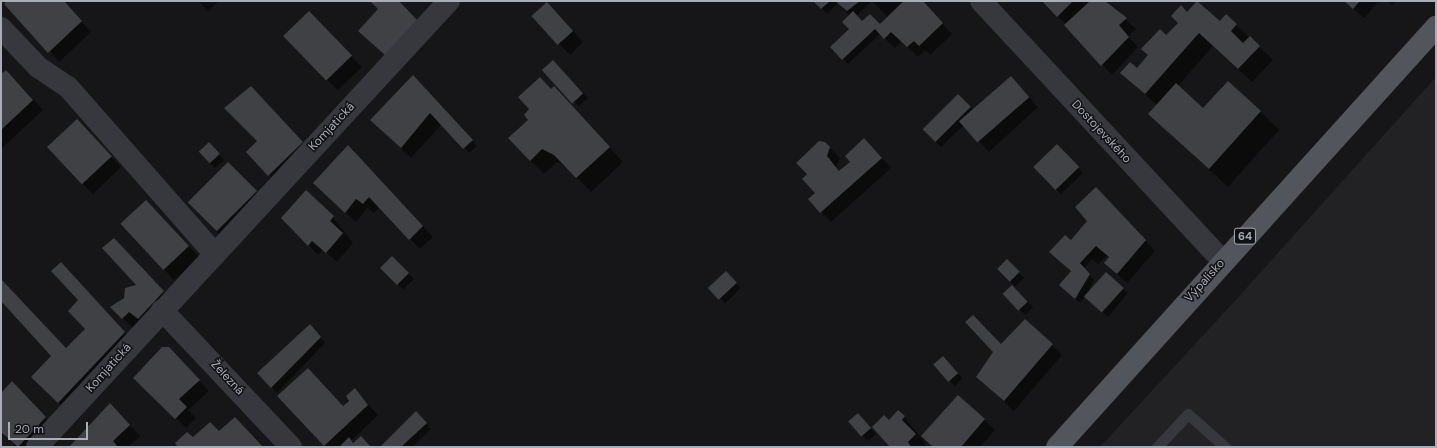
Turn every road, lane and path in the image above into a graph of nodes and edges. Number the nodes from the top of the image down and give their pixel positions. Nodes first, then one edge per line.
1 (449, 1) edge
2 (981, 1) edge
3 (1436, 27) edge
4 (1, 28) edge
5 (214, 253) junction
6 (1223, 261) junction
7 (162, 310) junction
8 (37, 447) edge
9 (291, 447) edge
10 (1057, 447) edge
11 (1157, 447) edge
12 (1225, 447) edge

1 - 5 street, Komjatická
2 - 6 street, Dostojevského
3 - 6 main road, Výpalisko / 64
4 - 5 street
5 - 7 street, Komjatická
6 - 10 main road, Výpalisko / 64
7 - 8 street, Komjatická
7 - 9 street, Železná
11 - 12 lane

